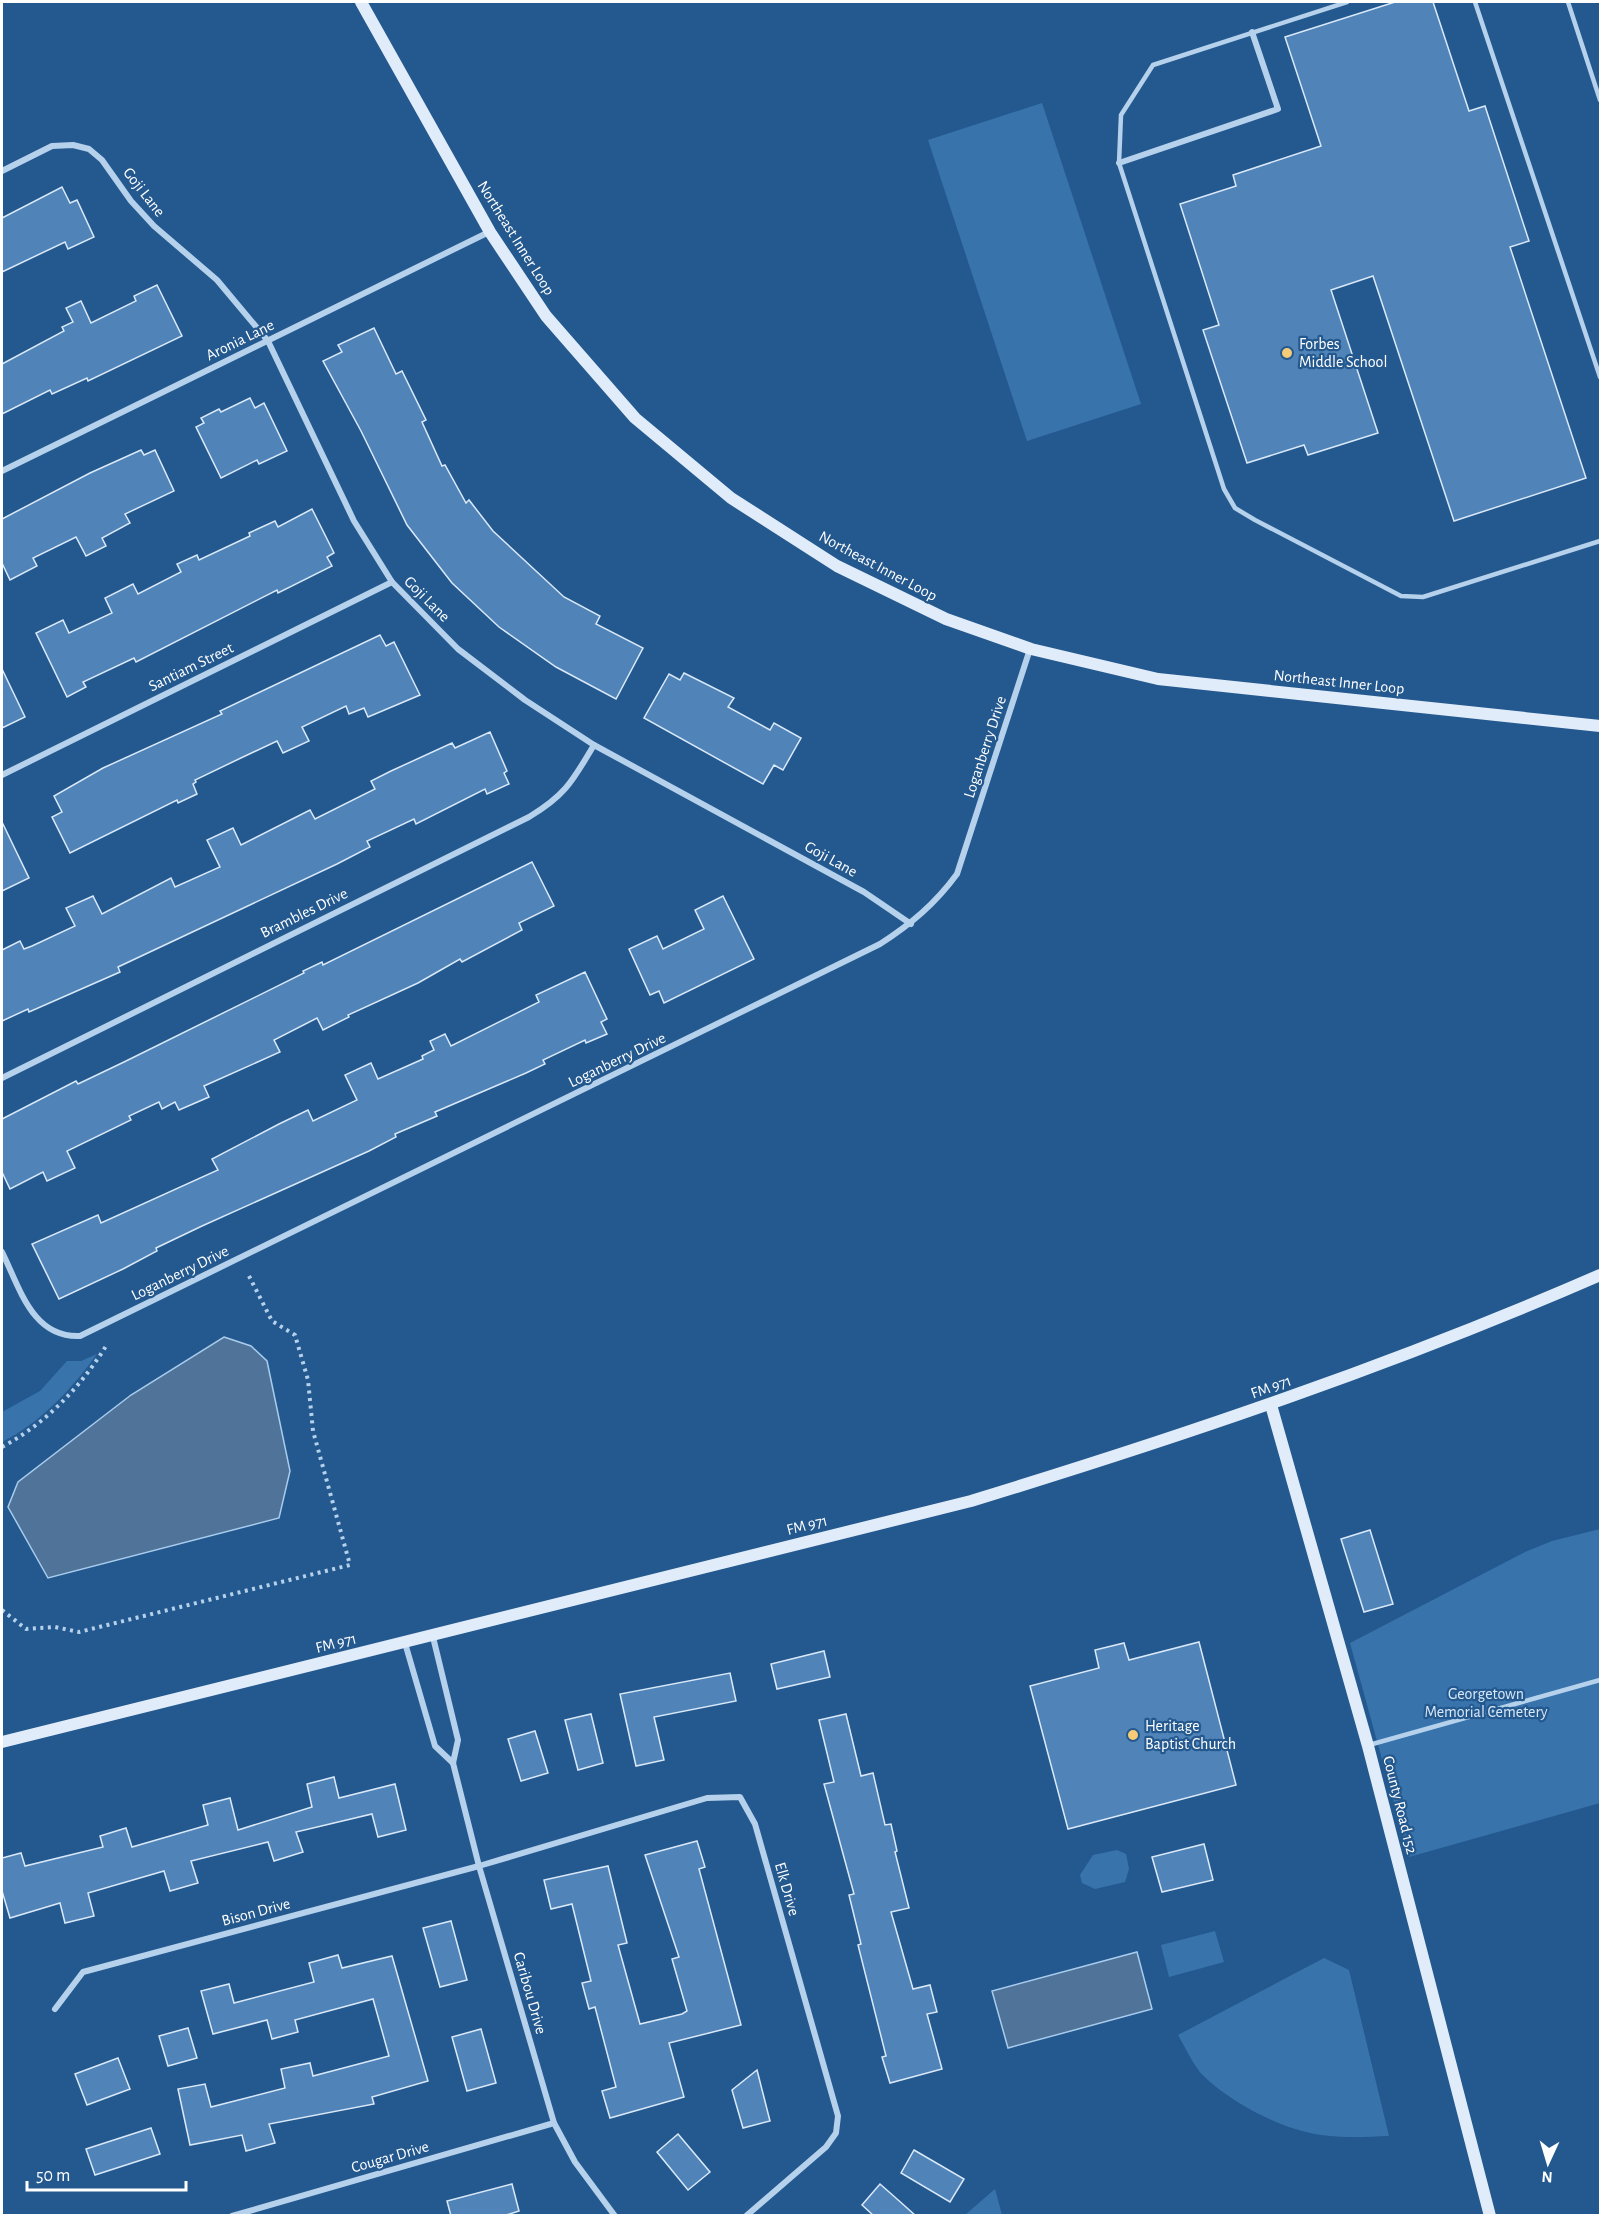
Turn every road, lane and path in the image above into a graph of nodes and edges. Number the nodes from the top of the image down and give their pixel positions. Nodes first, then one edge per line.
1 (361, 2) edge
2 (1347, 2) edge
3 (1475, 2) edge
4 (1568, 2) edge
5 (1252, 32) junction
6 (1600, 99) edge
7 (1119, 163) junction
8 (2, 171) edge
9 (490, 232) junction
10 (268, 341) junction
11 (1600, 377) edge
12 (2, 471) edge
13 (1600, 542) edge
14 (392, 582) junction
15 (1030, 649) junction
16 (1600, 726) edge
17 (594, 745) junction
18 (2, 775) edge
19 (911, 924) junction
20 (2, 1078) edge
21 (2, 1252) edge
22 (1600, 1275) edge
23 (249, 1276) dead end
24 (106, 1346) dead end
25 (1271, 1405) junction
26 (2, 1447) edge
27 (2, 1610) edge
28 (433, 1637) junction
29 (405, 1643) junction
30 (1600, 1680) edge
31 (2, 1742) edge
32 (1368, 1746) junction
33 (453, 1763) junction
34 (480, 1866) junction
35 (55, 2009) dead end
36 (554, 2123) junction
37 (232, 2216) edge
38 (615, 2216) edge
39 (746, 2216) edge
40 (1490, 2216) edge

1 - 9 main road, Northeast Inner Loop
2 - 5 lane
3 - 11 lane
4 - 6 lane
5 - 7 lane
5 - 7 street
7 - 13 lane
8 - 10 street, Goji Lane
9 - 10 street, Aronia Lane
9 - 15 main road, Northeast Inner Loop
10 - 12 street, Aronia Lane
10 - 14 street, Goji Lane
14 - 17 street, Goji Lane
14 - 18 street, Santiam Street
15 - 16 main road, Northeast Inner Loop
15 - 19 street, Loganberry Drive
17 - 19 street, Goji Lane
17 - 20 street, Brambles Drive
19 - 21 street, Loganberry Drive
22 - 25 main road, FM 971 / FM 971
23 - 27 path
24 - 26 path
25 - 28 main road, FM 971 / FM 971
25 - 32 main road, County Road 152
28 - 29 main road, FM 971 / FM 971
28 - 33 street, Caribou Drive
29 - 31 main road, FM 971 / FM 971
29 - 33 street, Caribou Drive
30 - 32 lane
32 - 40 main road, County Road 152
33 - 34 street, Caribou Drive
34 - 35 street, Bison Drive
34 - 36 street, Caribou Drive
34 - 39 street, Elk Drive
36 - 37 street, Cougar Drive
36 - 38 street, Caribou Drive

